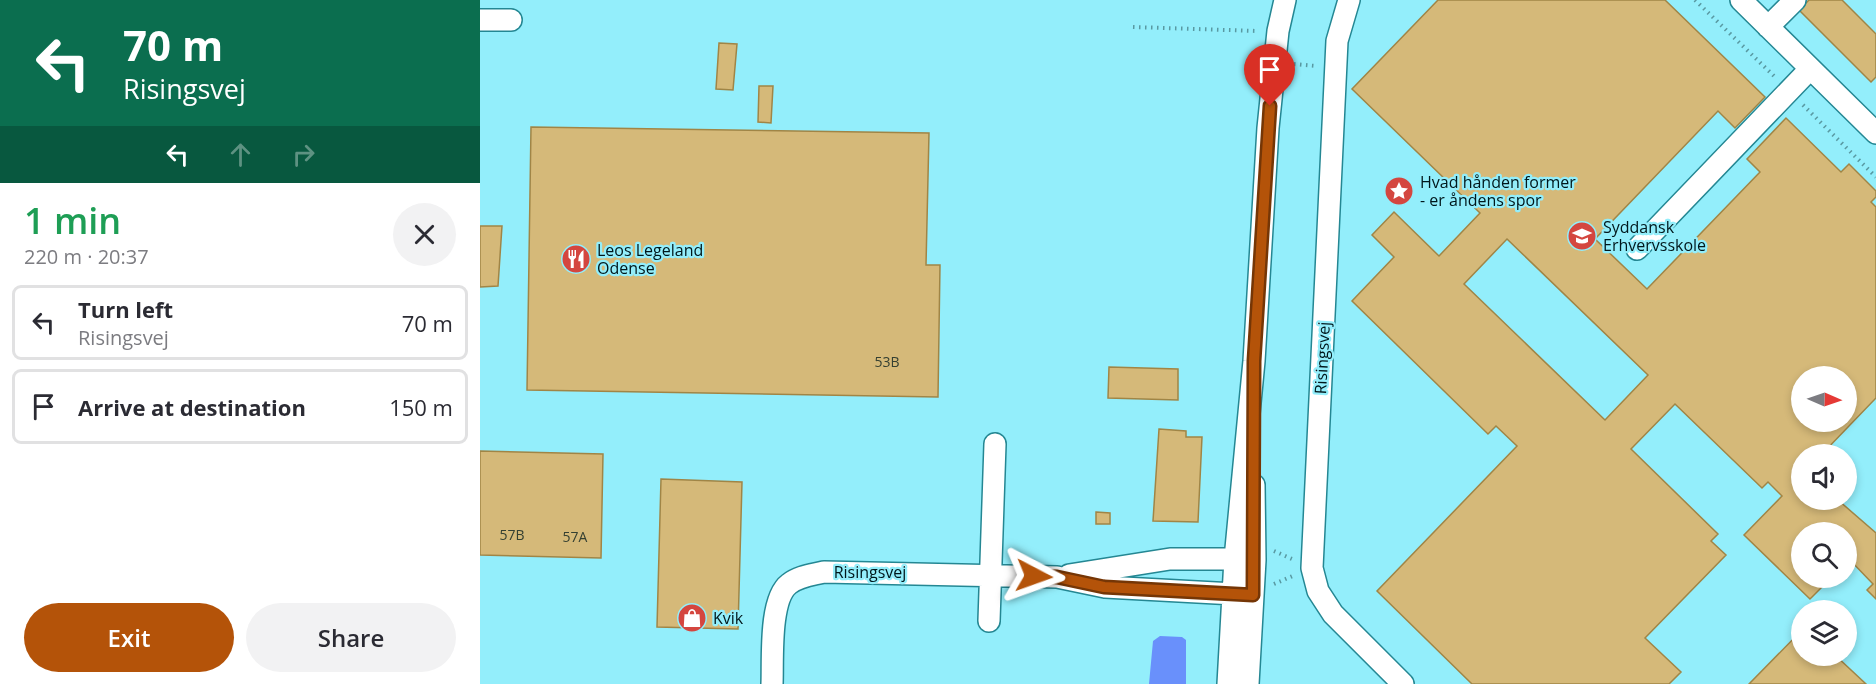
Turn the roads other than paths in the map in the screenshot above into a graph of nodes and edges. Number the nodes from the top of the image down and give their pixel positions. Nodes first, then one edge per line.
1 (1285, 0) edge
2 (1348, 0) edge
3 (1741, 0) edge
4 (1795, 0) edge
5 (480, 20) edge
6 (511, 20) dead end
7 (1768, 27) junction
8 (1810, 69) junction
9 (1876, 133) edge
10 (1637, 249) dead end
11 (995, 444) dead end
12 (1245, 559) junction
13 (990, 574) junction
14 (1057, 577) junction
15 (1243, 595) junction
16 (989, 621) dead end
17 (772, 684) edge
18 (1228, 684) edge
19 (1248, 684) edge
20 (1403, 684) edge

1 - 12 street
2 - 20 street, Risingsvej
3 - 7 street
4 - 7 street
5 - 6 street
7 - 8 street
8 - 9 street
8 - 10 street
11 - 13 street
12 - 14 street, Risingsvej
12 - 15 street
13 - 14 street, Risingsvej
13 - 16 street
13 - 17 street, Risingsvej
14 - 15 street, Risingsvej
15 - 18 street
15 - 19 street

